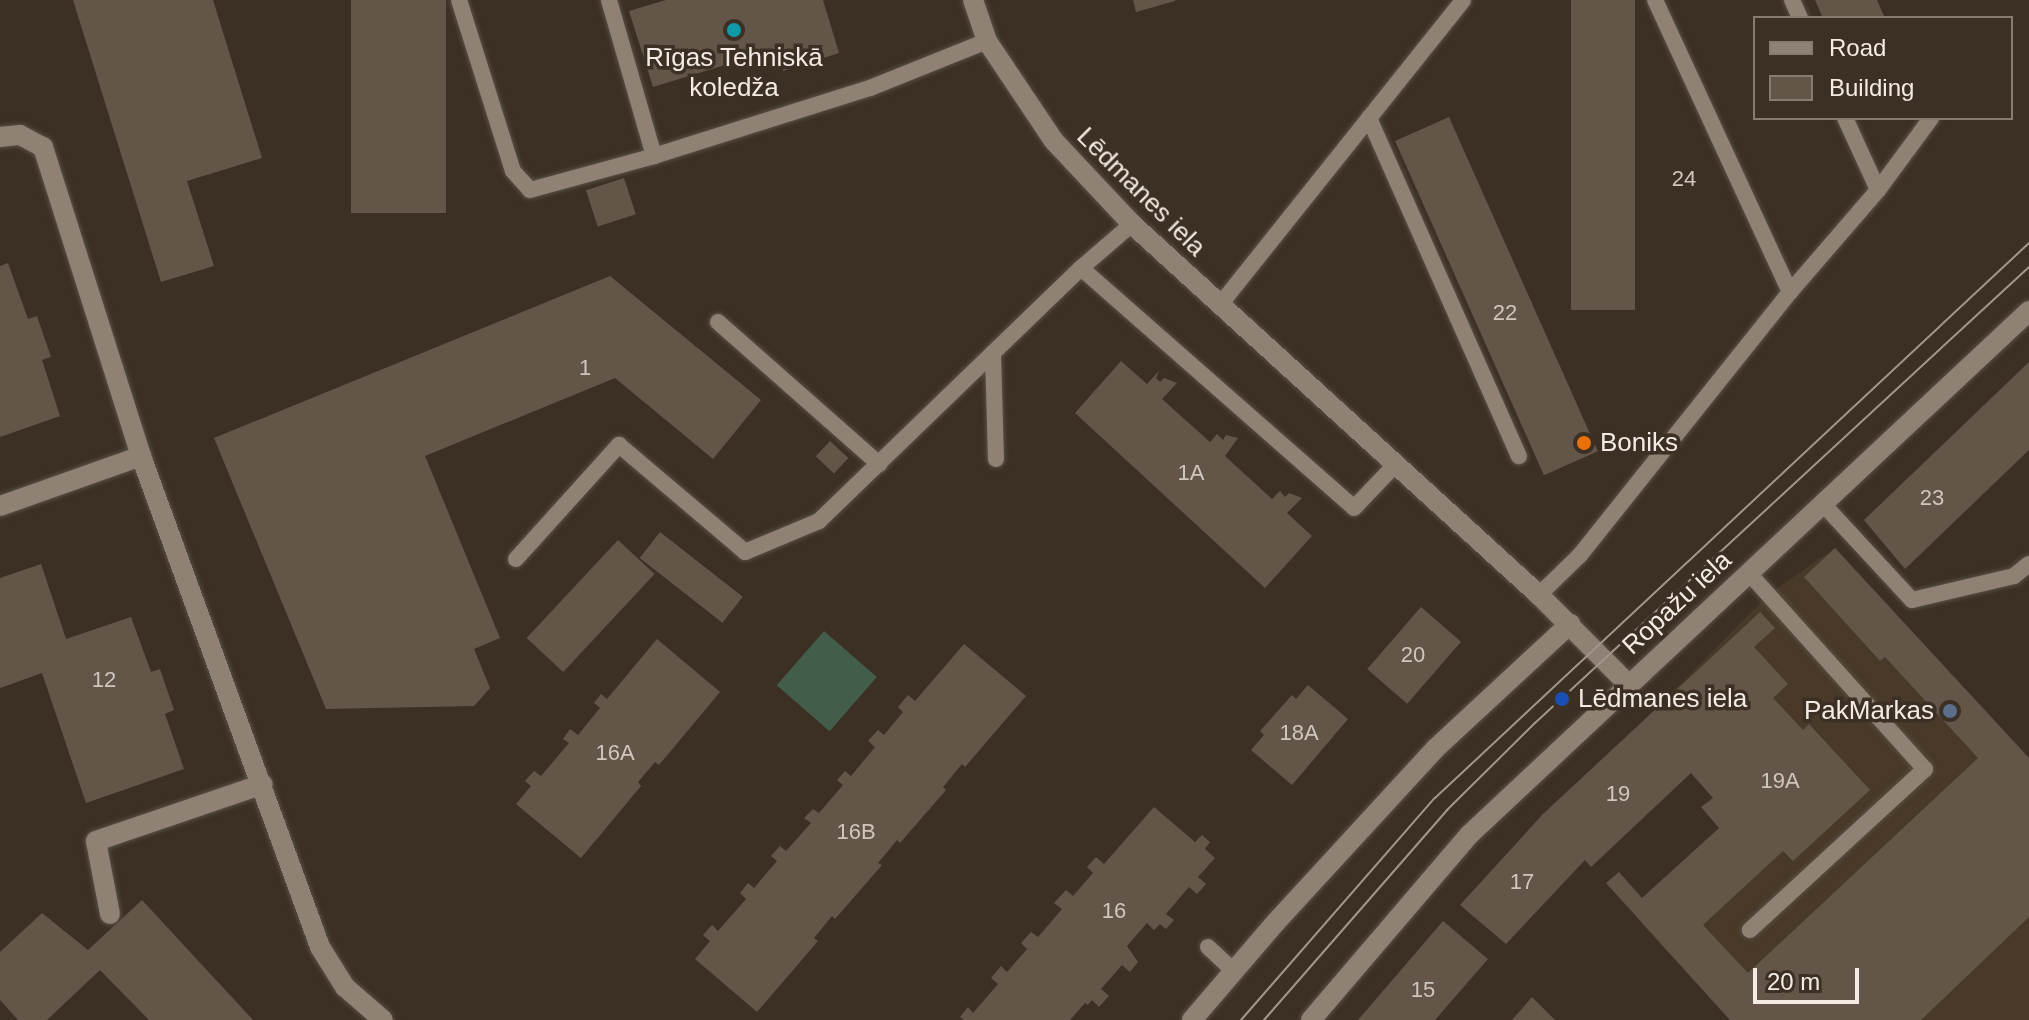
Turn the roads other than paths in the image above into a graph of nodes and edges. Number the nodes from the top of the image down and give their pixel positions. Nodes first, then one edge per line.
1 (459, 0) edge
2 (609, 0) edge
3 (973, 0) edge
4 (1463, 0) edge
5 (1655, 0) edge
6 (987, 41) junction
7 (1369, 118) junction
8 (1846, 120) edge
9 (1930, 120) edge
10 (10, 136) edge
11 (654, 156) junction
12 (1878, 190) junction
13 (1132, 224) junction
14 (1081, 268) junction
15 (1790, 292) junction
16 (1219, 306) junction
17 (2029, 311) edge
18 (718, 322) dead end
19 (993, 353) junction
20 (141, 456) junction
21 (1519, 456) dead end
22 (996, 459) dead end
23 (879, 464) junction
24 (1395, 465) junction
25 (1823, 504) junction
26 (0, 506) edge
27 (516, 559) dead end
28 (2029, 564) edge
29 (1748, 572) junction
30 (1539, 595) junction
31 (1570, 624) junction
32 (1628, 684) junction
33 (263, 784) junction
34 (110, 914) dead end
35 (1750, 930) dead end
36 (1208, 947) dead end
37 (1234, 971) junction
38 (383, 1020) edge
39 (1192, 1020) edge
40 (1311, 1020) edge

1 - 11 lane
2 - 11 lane
3 - 6 street, Lēdmanes iela
4 - 7 lane
5 - 15 lane
6 - 11 lane
6 - 13 street, Lēdmanes iela
7 - 16 lane
7 - 21 lane
8 - 12 lane
9 - 12 lane
10 - 20 street
12 - 15 lane
13 - 14 lane
13 - 16 street, Lēdmanes iela
14 - 19 lane
14 - 24 lane
15 - 30 lane
16 - 24 street, Lēdmanes iela
17 - 25 street, Ropažu iela
18 - 23 lane
19 - 22 lane
19 - 23 lane
20 - 26 street
20 - 33 street
23 - 27 lane
24 - 30 street, Lēdmanes iela
25 - 28 lane
25 - 29 street, Ropažu iela
29 - 32 street, Ropažu iela
29 - 35 lane
30 - 31 street, Lēdmanes iela
31 - 32 street, Lēdmanes iela
31 - 37 street
32 - 40 street, Ropažu iela
33 - 34 street
33 - 38 street
36 - 37 lane
37 - 39 street

